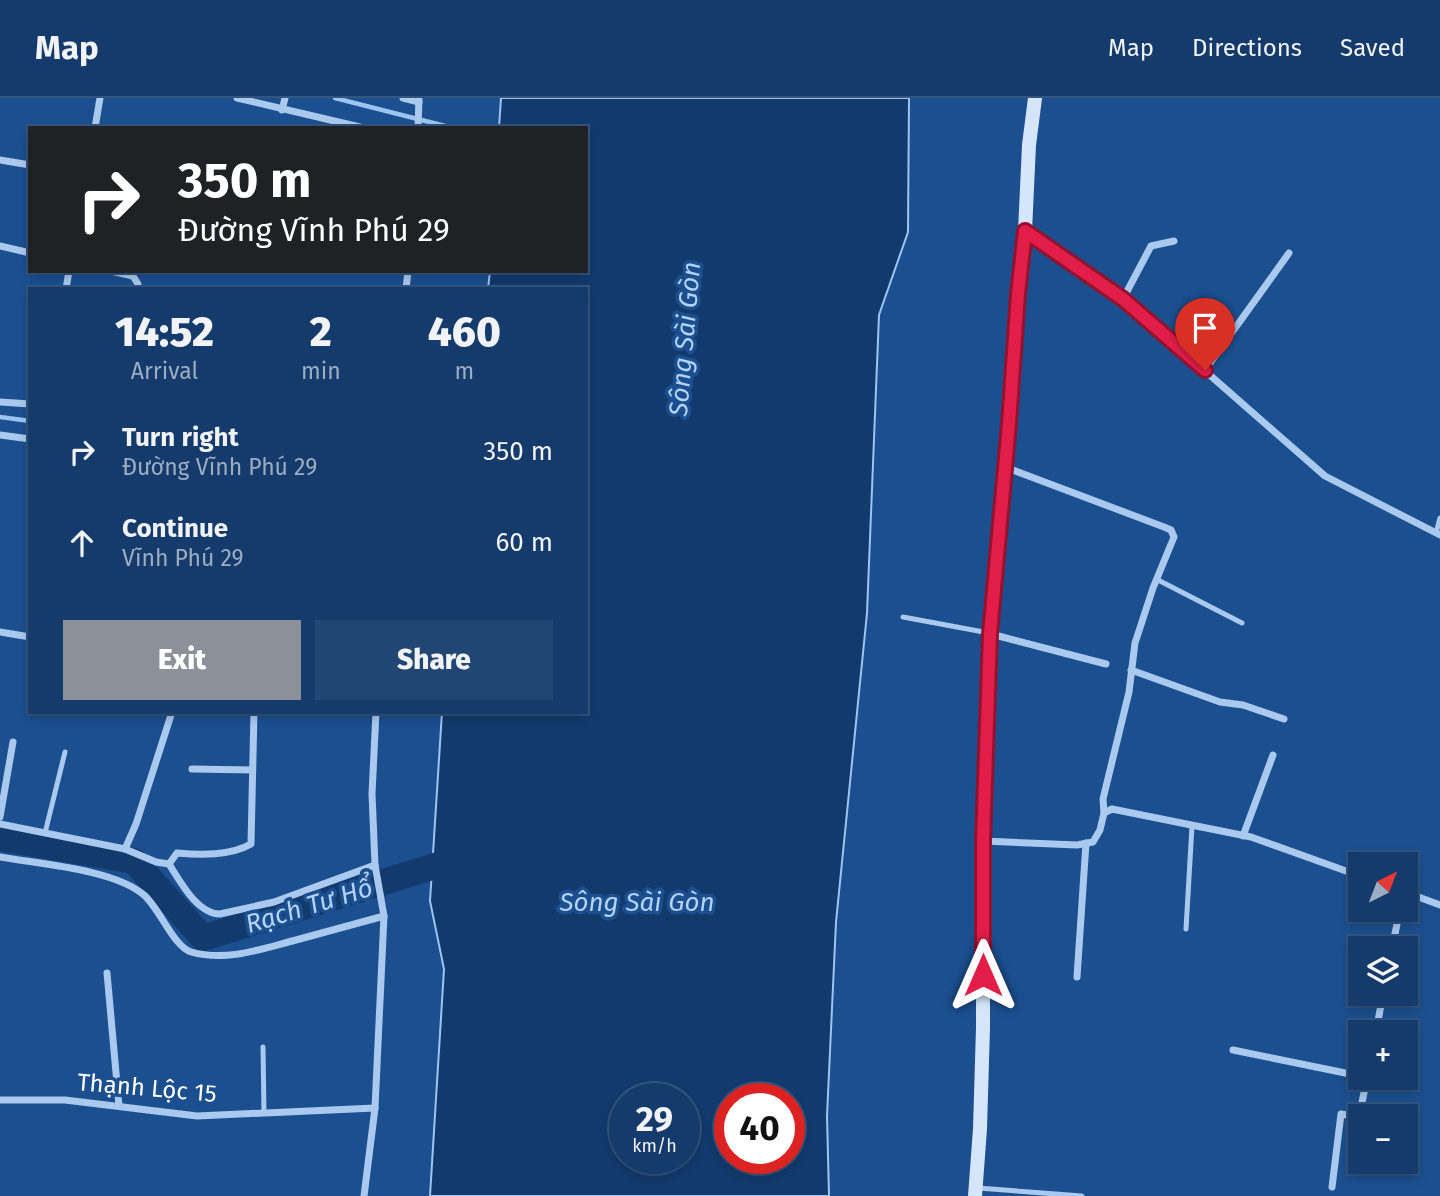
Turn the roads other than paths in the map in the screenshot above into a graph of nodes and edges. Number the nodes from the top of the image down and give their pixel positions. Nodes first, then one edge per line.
1 (100, 98) edge
2 (237, 98) edge
3 (285, 98) edge
4 (403, 98) edge
5 (1035, 98) edge
6 (419, 103) edge
7 (282, 110) junction
8 (95, 126) edge
9 (355, 126) edge
10 (418, 126) edge
11 (0, 160) edge
12 (28, 165) edge
13 (1024, 237) junction
14 (1174, 241) dead end
15 (0, 246) edge
16 (28, 253) edge
17 (1289, 253) dead end
18 (120, 273) edge
19 (137, 287) edge
20 (1123, 299) junction
21 (1205, 370) junction
22 (0, 402) edge
23 (28, 404) edge
24 (0, 435) edge
25 (28, 439) edge
26 (1004, 466) junction
27 (1440, 518) edge
28 (1438, 534) edge
29 (1156, 579) junction
30 (903, 617) dead end
31 (1242, 623) dead end
32 (990, 634) junction
33 (0, 635) edge
34 (28, 637) edge
35 (1106, 664) dead end
36 (1131, 670) junction
37 (171, 714) edge
38 (254, 714) edge
39 (376, 714) edge
40 (1284, 719) dead end
41 (13, 742) dead end
42 (65, 752) dead end
43 (1273, 755) dead end
44 (192, 769) dead end
45 (252, 769) junction
46 (1104, 813) junction
47 (0, 817) edge
48 (0, 824) edge
49 (1192, 826) junction
50 (45, 834) junction
51 (1243, 836) junction
52 (983, 841) junction
53 (1086, 843) junction
54 (125, 849) junction
55 (0, 857) edge
56 (169, 864) junction
57 (375, 865) junction
58 (1348, 872) edge
59 (1418, 897) edge
60 (1440, 905) edge
61 (384, 916) junction
62 (1186, 929) dead end
63 (107, 973) dead end
64 (1077, 977) dead end
65 (263, 1047) dead end
66 (1233, 1050) dead end
67 (1348, 1074) edge
68 (1365, 1090) edge
69 (0, 1100) edge
70 (119, 1106) junction
71 (375, 1108) junction
72 (264, 1113) junction
73 (1332, 1186) dead end
74 (975, 1192) edge
75 (364, 1196) edge
76 (1082, 1196) edge

1 - 8 street
2 - 7 street
3 - 7 street
4 - 6 street
5 - 13 street
6 - 10 street
7 - 9 street
11 - 12 street
13 - 20 street
13 - 26 street
14 - 20 street
15 - 16 street
17 - 21 street
18 - 19 street
20 - 21 street
21 - 28 street
22 - 23 street
24 - 25 street
26 - 29 street
26 - 32 street
27 - 28 lane
29 - 31 lane
29 - 36 street
30 - 32 lane
32 - 35 street
32 - 52 street
33 - 34 street
36 - 40 street
36 - 46 street
37 - 54 street
38 - 45 street
39 - 57 street
41 - 47 street
42 - 50 lane
43 - 51 street
44 - 45 street
45 - 56 street
46 - 49 street
46 - 53 street
48 - 50 street
49 - 51 street
49 - 62 lane
50 - 54 street
51 - 58 street
52 - 53 street
52 - 74 street
53 - 64 street
54 - 56 street
55 - 61 street
56 - 57 street
57 - 61 street
59 - 60 street
61 - 71 street
63 - 70 street
65 - 72 lane
66 - 67 street
68 - 73 street
69 - 70 street, Thạnh Lộc 15
70 - 72 street, Thạnh Lộc 15
71 - 72 street, Thạnh Lộc 15
71 - 75 street
74 - 76 lane

